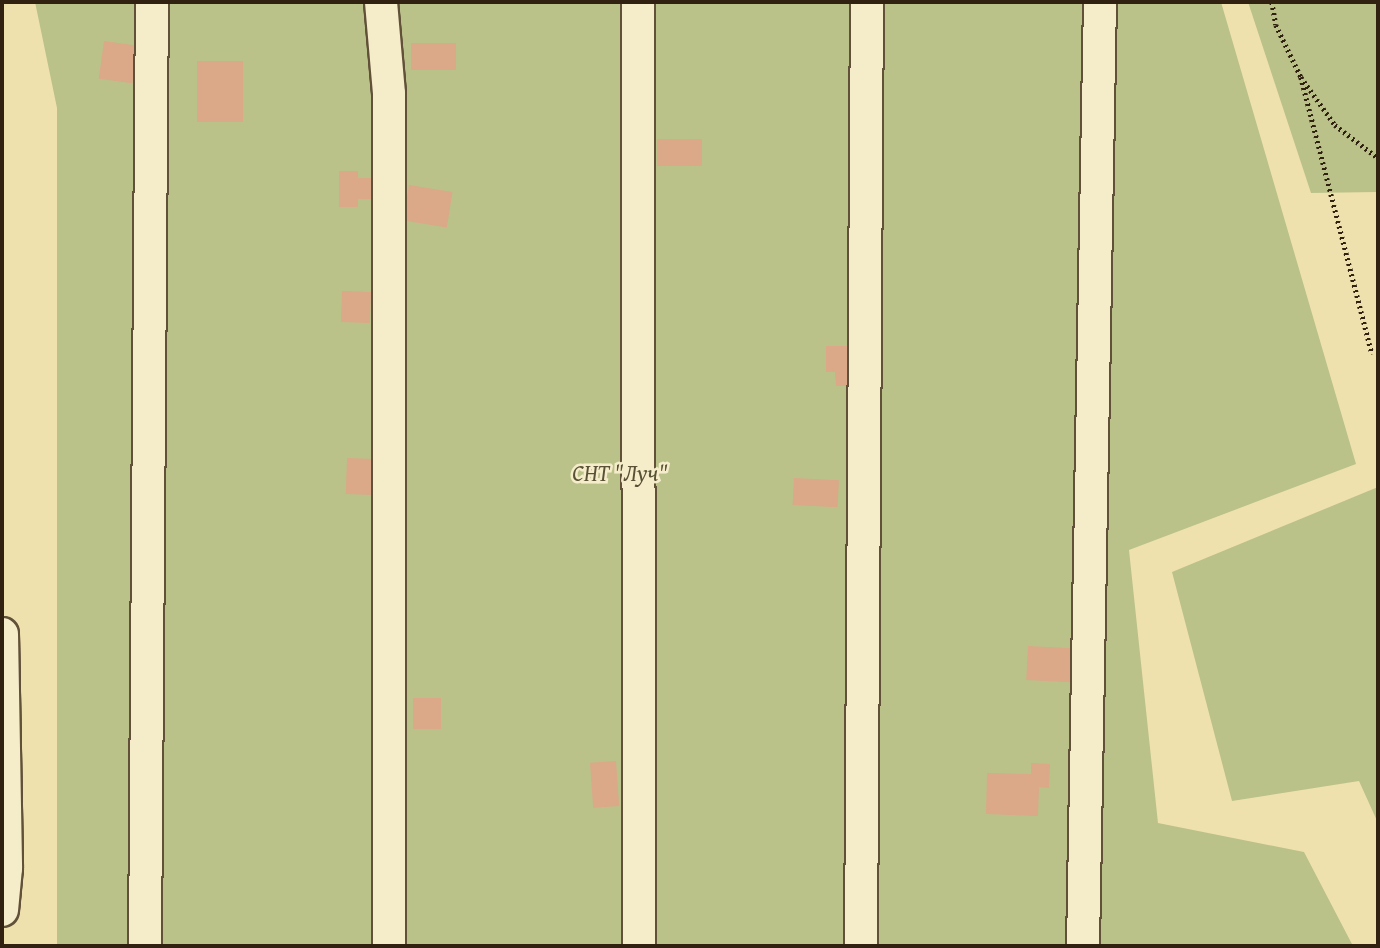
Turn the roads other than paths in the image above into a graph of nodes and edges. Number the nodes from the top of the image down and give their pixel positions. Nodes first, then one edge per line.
1 (152, 2) edge
2 (381, 2) edge
3 (638, 2) edge
4 (867, 2) edge
5 (1100, 2) edge
6 (2, 634) edge
7 (2, 910) edge
8 (145, 946) edge
9 (389, 946) edge
10 (639, 946) edge
11 (861, 946) edge
12 (1083, 946) edge

1 - 8 street
2 - 9 street
3 - 10 street
4 - 11 street
5 - 12 street
6 - 7 street

